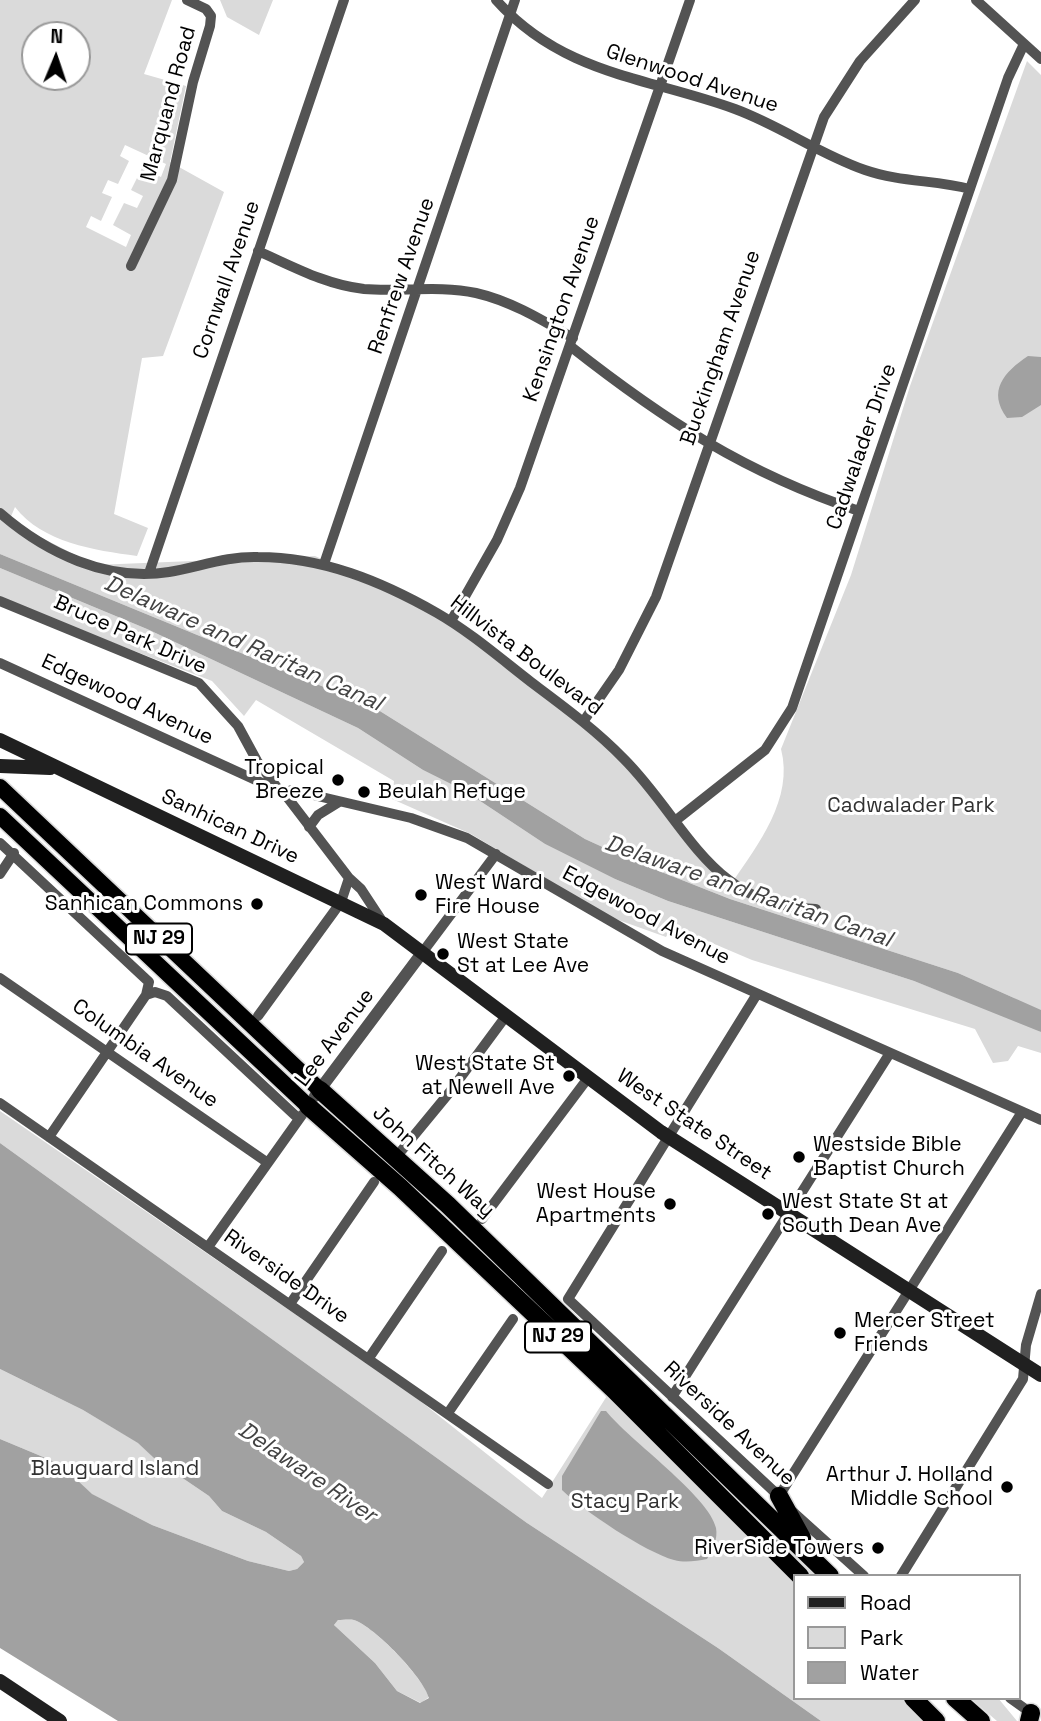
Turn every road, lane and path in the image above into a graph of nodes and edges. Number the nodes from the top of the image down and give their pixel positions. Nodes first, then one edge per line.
1 (187, 0) edge
2 (344, 0) edge
3 (496, 0) edge
4 (515, 0) edge
5 (690, 0) edge
6 (915, 0) edge
7 (976, 0) edge
8 (510, 16) junction
9 (1024, 44) junction
10 (1041, 59) edge
11 (660, 88) junction
12 (811, 146) junction
13 (970, 189) junction
14 (258, 251) junction
15 (131, 266) dead end
16 (419, 288) junction
17 (572, 342) junction
18 (708, 445) junction
19 (859, 511) junction
20 (0, 513) edge
21 (324, 564) junction
22 (149, 573) junction
23 (0, 601) edge
24 (451, 621) junction
25 (0, 663) edge
26 (583, 722) junction
27 (0, 740) edge
28 (0, 766) edge
29 (58, 768) junction
30 (0, 787) edge
31 (281, 791) junction
32 (339, 802) junction
33 (0, 816) edge
34 (675, 821) junction
35 (309, 827) junction
36 (0, 843) edge
37 (14, 853) junction
38 (496, 854) junction
39 (0, 874) edge
40 (349, 878) junction
41 (341, 902) junction
42 (816, 909) dead end
43 (384, 924) junction
44 (422, 954) junction
45 (0, 978) edge
46 (757, 994) junction
47 (146, 995) junction
48 (258, 1016) dead end
49 (506, 1016) junction
50 (109, 1053) junction
51 (890, 1053) junction
52 (588, 1078) junction
53 (320, 1090) junction
54 (0, 1103) edge
55 (304, 1112) junction
56 (1022, 1112) junction
57 (1041, 1120) edge
58 (668, 1136) junction
59 (49, 1137) junction
60 (402, 1150) dead end
61 (268, 1163) junction
62 (374, 1182) dead end
63 (789, 1213) junction
64 (482, 1219) dead end
65 (208, 1247) junction
66 (442, 1251) dead end
67 (909, 1289) junction
68 (1041, 1294) edge
69 (290, 1304) junction
70 (513, 1319) dead end
71 (369, 1358) junction
72 (1025, 1364) junction
73 (1041, 1375) edge
74 (672, 1396) junction
75 (449, 1413) junction
76 (548, 1484) dead end
77 (779, 1496) junction
78 (798, 1574) edge
79 (829, 1574) edge
80 (829, 1574) edge
81 (862, 1574) edge
82 (902, 1574) edge
83 (0, 1681) edge
84 (915, 1700) edge
85 (956, 1700) edge
86 (1013, 1700) edge
87 (1034, 1713) edge
88 (60, 1721) edge
89 (936, 1721) edge
90 (981, 1721) edge

1 - 15 street, Marquand Road
2 - 14 street, Cornwall Avenue
3 - 8 street, Glenwood Avenue
4 - 8 street, Renfrew Avenue
5 - 11 street, Kensington Avenue
6 - 12 street, Buckingham Avenue
7 - 9 street
8 - 11 street, Glenwood Avenue
8 - 16 street, Renfrew Avenue
9 - 10 street
9 - 13 street, Cadwalader Drive
11 - 12 street, Glenwood Avenue
11 - 17 street, Kensington Avenue
12 - 13 street, Glenwood Avenue
12 - 18 street, Buckingham Avenue
13 - 19 street, Cadwalader Drive
14 - 16 street
14 - 22 street, Cornwall Avenue
16 - 17 street
16 - 21 street, Renfrew Avenue
17 - 18 street
17 - 24 street, Kensington Avenue
18 - 19 street
18 - 26 street, Buckingham Avenue
19 - 34 street, Cadwalader Drive
20 - 22 street, Hillvista Boulevard
21 - 22 street, Hillvista Boulevard
21 - 24 street, Hillvista Boulevard
23 - 31 street, Bruce Park Drive
24 - 26 street, Hillvista Boulevard
25 - 31 street, Edgewood Avenue
26 - 34 street, Hillvista Boulevard
27 - 29 main road, Sanhican Drive
28 - 29 main road, Sanhican Drive
29 - 41 main road, Sanhican Drive
30 - 53 highway, John Fitch Way / NJ 29
31 - 32 street, Edgewood Avenue
31 - 35 street, West State Street
32 - 35 street
32 - 38 street, Edgewood Avenue
33 - 55 highway, John Fitch Way / NJ 29
34 - 42 street, Hillvista Boulevard
35 - 40 street, West State Street
36 - 37 street
37 - 39 street
37 - 47 street
38 - 44 street, Lee Avenue
38 - 46 street, Edgewood Avenue
40 - 41 street
40 - 43 street, West State Street
41 - 43 main road, Sanhican Drive
41 - 48 street
43 - 44 main road, West State Street
44 - 49 main road, West State Street
44 - 53 street, Lee Avenue
45 - 50 street, Columbia Avenue
46 - 51 street, Edgewood Avenue
46 - 58 street
47 - 50 street
47 - 55 street
49 - 52 main road, West State Street
49 - 60 street
50 - 59 street
50 - 61 street, Columbia Avenue
51 - 56 street, Edgewood Avenue
51 - 63 street
52 - 58 main road, West State Street
52 - 64 street
53 - 55 street, Lee Avenue
53 - 79 highway, John Fitch Way / NJ 29
54 - 59 street, Riverside Drive
55 - 61 street, Lee Avenue
55 - 78 highway, John Fitch Way / NJ 29
56 - 57 street, Edgewood Avenue
56 - 67 street
58 - 63 main road, West State Street
58 - 74 street, Riverside Avenue
59 - 65 street, Riverside Drive
61 - 65 street, Lee Avenue
62 - 69 street
63 - 67 main road, West State Street
63 - 74 street
65 - 69 street, Riverside Drive
66 - 71 street
67 - 72 main road, West State Street
67 - 77 street
68 - 72 street
69 - 71 street, Riverside Drive
70 - 75 street
71 - 75 street, Riverside Drive
72 - 73 main road, West State Street
72 - 82 street
74 - 77 street, Riverside Avenue
75 - 76 street, Riverside Drive
77 - 80 highway
77 - 81 street, Riverside Avenue
83 - 88 main road
84 - 89 highway
85 - 90 highway
86 - 87 street

